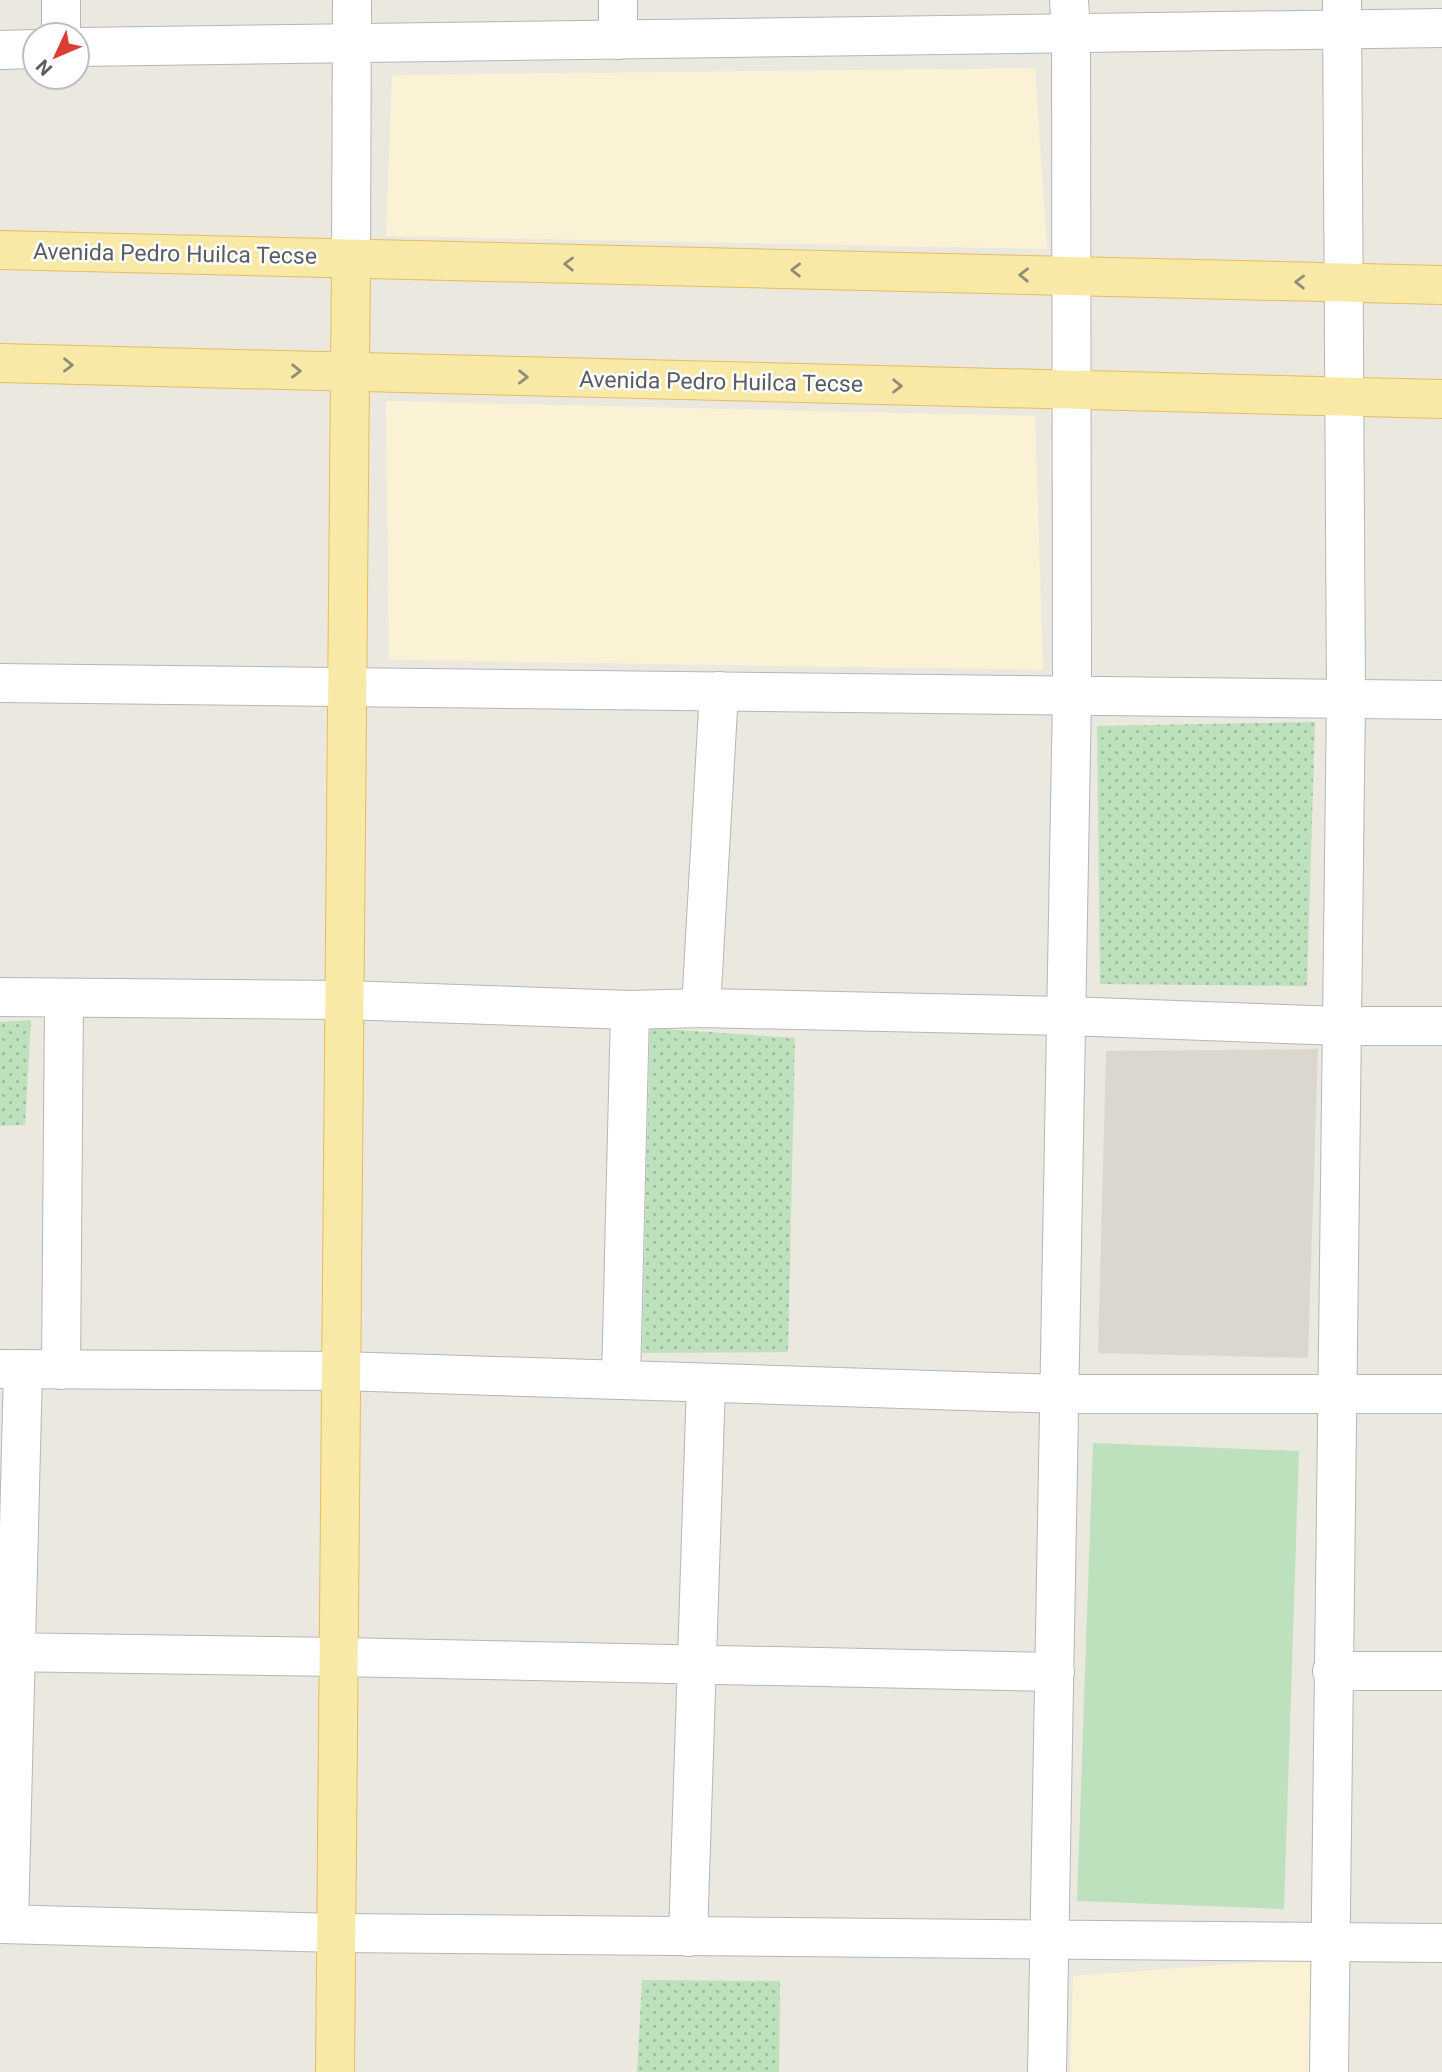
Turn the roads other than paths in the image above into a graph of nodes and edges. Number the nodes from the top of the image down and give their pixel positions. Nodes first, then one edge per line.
1 (61, 0) edge
2 (352, 0) edge
3 (618, 0) edge
4 (1342, 15) edge
5 (1070, 17) edge
6 (61, 21) edge
7 (1442, 28) edge
8 (618, 40) junction
9 (352, 43) junction
10 (91, 47) edge
11 (21, 49) edge
12 (0, 50) edge
13 (0, 250) edge
14 (351, 259) junction
15 (1072, 276) junction
16 (1343, 283) junction
17 (1442, 285) edge
18 (0, 363) edge
19 (350, 372) junction
20 (1072, 390) junction
21 (1344, 397) junction
22 (1442, 400) edge
23 (0, 683) edge
24 (348, 687) junction
25 (719, 691) junction
26 (1072, 695) junction
27 (1346, 698) junction
28 (1442, 699) edge
29 (0, 997) edge
30 (64, 998) junction
31 (344, 1000) junction
32 (701, 1008) junction
33 (630, 1010) junction
34 (1066, 1016) junction
35 (1341, 1026) junction
36 (1442, 1026) edge
37 (11, 1369) edge
38 (61, 1370) junction
39 (340, 1371) junction
40 (621, 1380) junction
41 (706, 1383) junction
42 (1060, 1394) junction
43 (1442, 1394) edge
44 (1336, 1395) junction
45 (8, 1652) edge
46 (339, 1657) junction
47 (697, 1665) junction
48 (1332, 1671) junction
49 (1442, 1671) edge
50 (1055, 1672) junction
51 (5, 1924) edge
52 (337, 1933) junction
53 (688, 1937) junction
54 (1049, 1940) junction
55 (1330, 1941) junction
56 (1442, 1942) edge
57 (335, 2072) edge
58 (1046, 2072) edge
59 (1329, 2072) edge

1 - 6 street
2 - 9 street
3 - 8 street
4 - 5 street
4 - 7 street
4 - 16 street
5 - 8 street
5 - 15 street
8 - 9 street
9 - 10 street
9 - 14 street
11 - 12 street
13 - 14 main road, Avenida Pedro Huilca Tecse
15 -> 14 main road, Avenida Pedro Huilca Tecse
14 - 19 main road
16 -> 15 main road, Avenida Pedro Huilca Tecse
15 - 20 street
16 - 17 main road, Avenida Pedro Huilca Tecse
16 - 21 street
18 -> 19 main road, Avenida Pedro Huilca Tecse
19 -> 20 main road, Avenida Pedro Huilca Tecse
19 - 24 main road
20 - 21 main road, Avenida Pedro Huilca Tecse
20 - 26 street
21 - 22 main road, Avenida Pedro Huilca Tecse
21 - 27 street
23 - 24 street
24 - 25 street
24 - 31 main road
25 - 26 street
25 - 32 street
26 - 27 street
26 - 34 street
27 - 28 street
27 - 35 street
29 - 30 street
30 - 31 street
30 - 38 street
31 - 33 street
31 - 39 main road
32 - 33 street
32 - 34 street
33 - 40 street
34 - 35 street
34 - 42 street
35 - 36 street
35 - 44 street
37 - 38 street
37 - 45 street
38 - 39 street
39 - 40 street
39 - 46 main road
40 - 41 street
41 - 42 street
41 - 47 street
42 - 44 street
42 - 50 street
43 - 44 street
44 - 48 street
45 - 46 street
45 - 51 street
46 - 47 street
46 - 52 main road
47 - 50 street
47 - 53 street
48 - 49 street
48 - 55 street
50 - 54 street
51 - 52 street
52 - 53 street
52 - 57 main road
53 - 54 street
54 - 55 street
54 - 58 street
55 - 56 street
55 - 59 street

